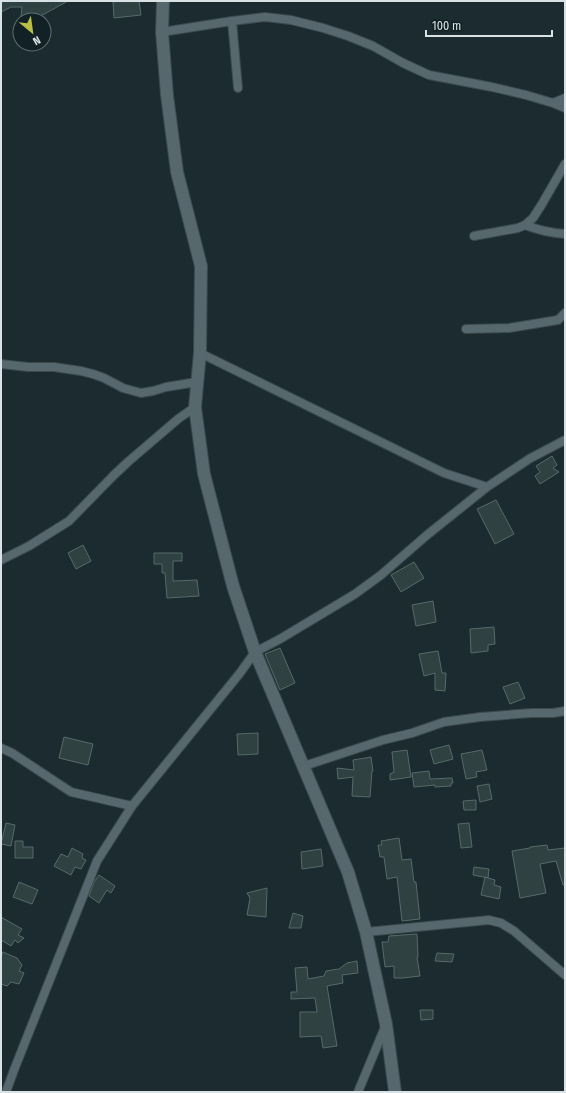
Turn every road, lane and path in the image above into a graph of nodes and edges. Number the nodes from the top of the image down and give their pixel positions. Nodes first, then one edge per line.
1 (163, 1) edge
2 (232, 21) junction
3 (162, 32) junction
4 (238, 88) dead end
5 (565, 98) edge
6 (553, 103) junction
7 (565, 108) edge
8 (565, 164) edge
9 (525, 225) junction
10 (565, 234) edge
11 (474, 236) dead end
12 (565, 313) edge
13 (466, 329) dead end
14 (200, 353) junction
15 (1, 364) edge
16 (198, 382) junction
17 (195, 406) junction
18 (565, 440) edge
19 (487, 487) junction
20 (1, 560) edge
21 (255, 652) junction
22 (565, 711) edge
23 (1, 748) edge
24 (304, 766) junction
25 (132, 806) junction
26 (366, 932) junction
27 (565, 975) edge
28 (386, 1024) junction
29 (6, 1092) edge
30 (358, 1092) edge
31 (395, 1092) edge

1 - 3 main road
2 - 3 street
2 - 4 street
2 - 6 street
3 - 14 main road
5 - 6 street
6 - 7 street
8 - 9 street
9 - 10 street
9 - 11 street
12 - 13 street
14 - 16 main road
14 - 19 street
15 - 16 street
16 - 17 main road
17 - 20 street
17 - 21 main road
18 - 19 street
19 - 21 street
21 - 24 main road
21 - 25 street
22 - 24 street
23 - 25 street
24 - 26 main road
25 - 29 street
26 - 27 street
26 - 28 main road
28 - 30 street
28 - 31 main road

